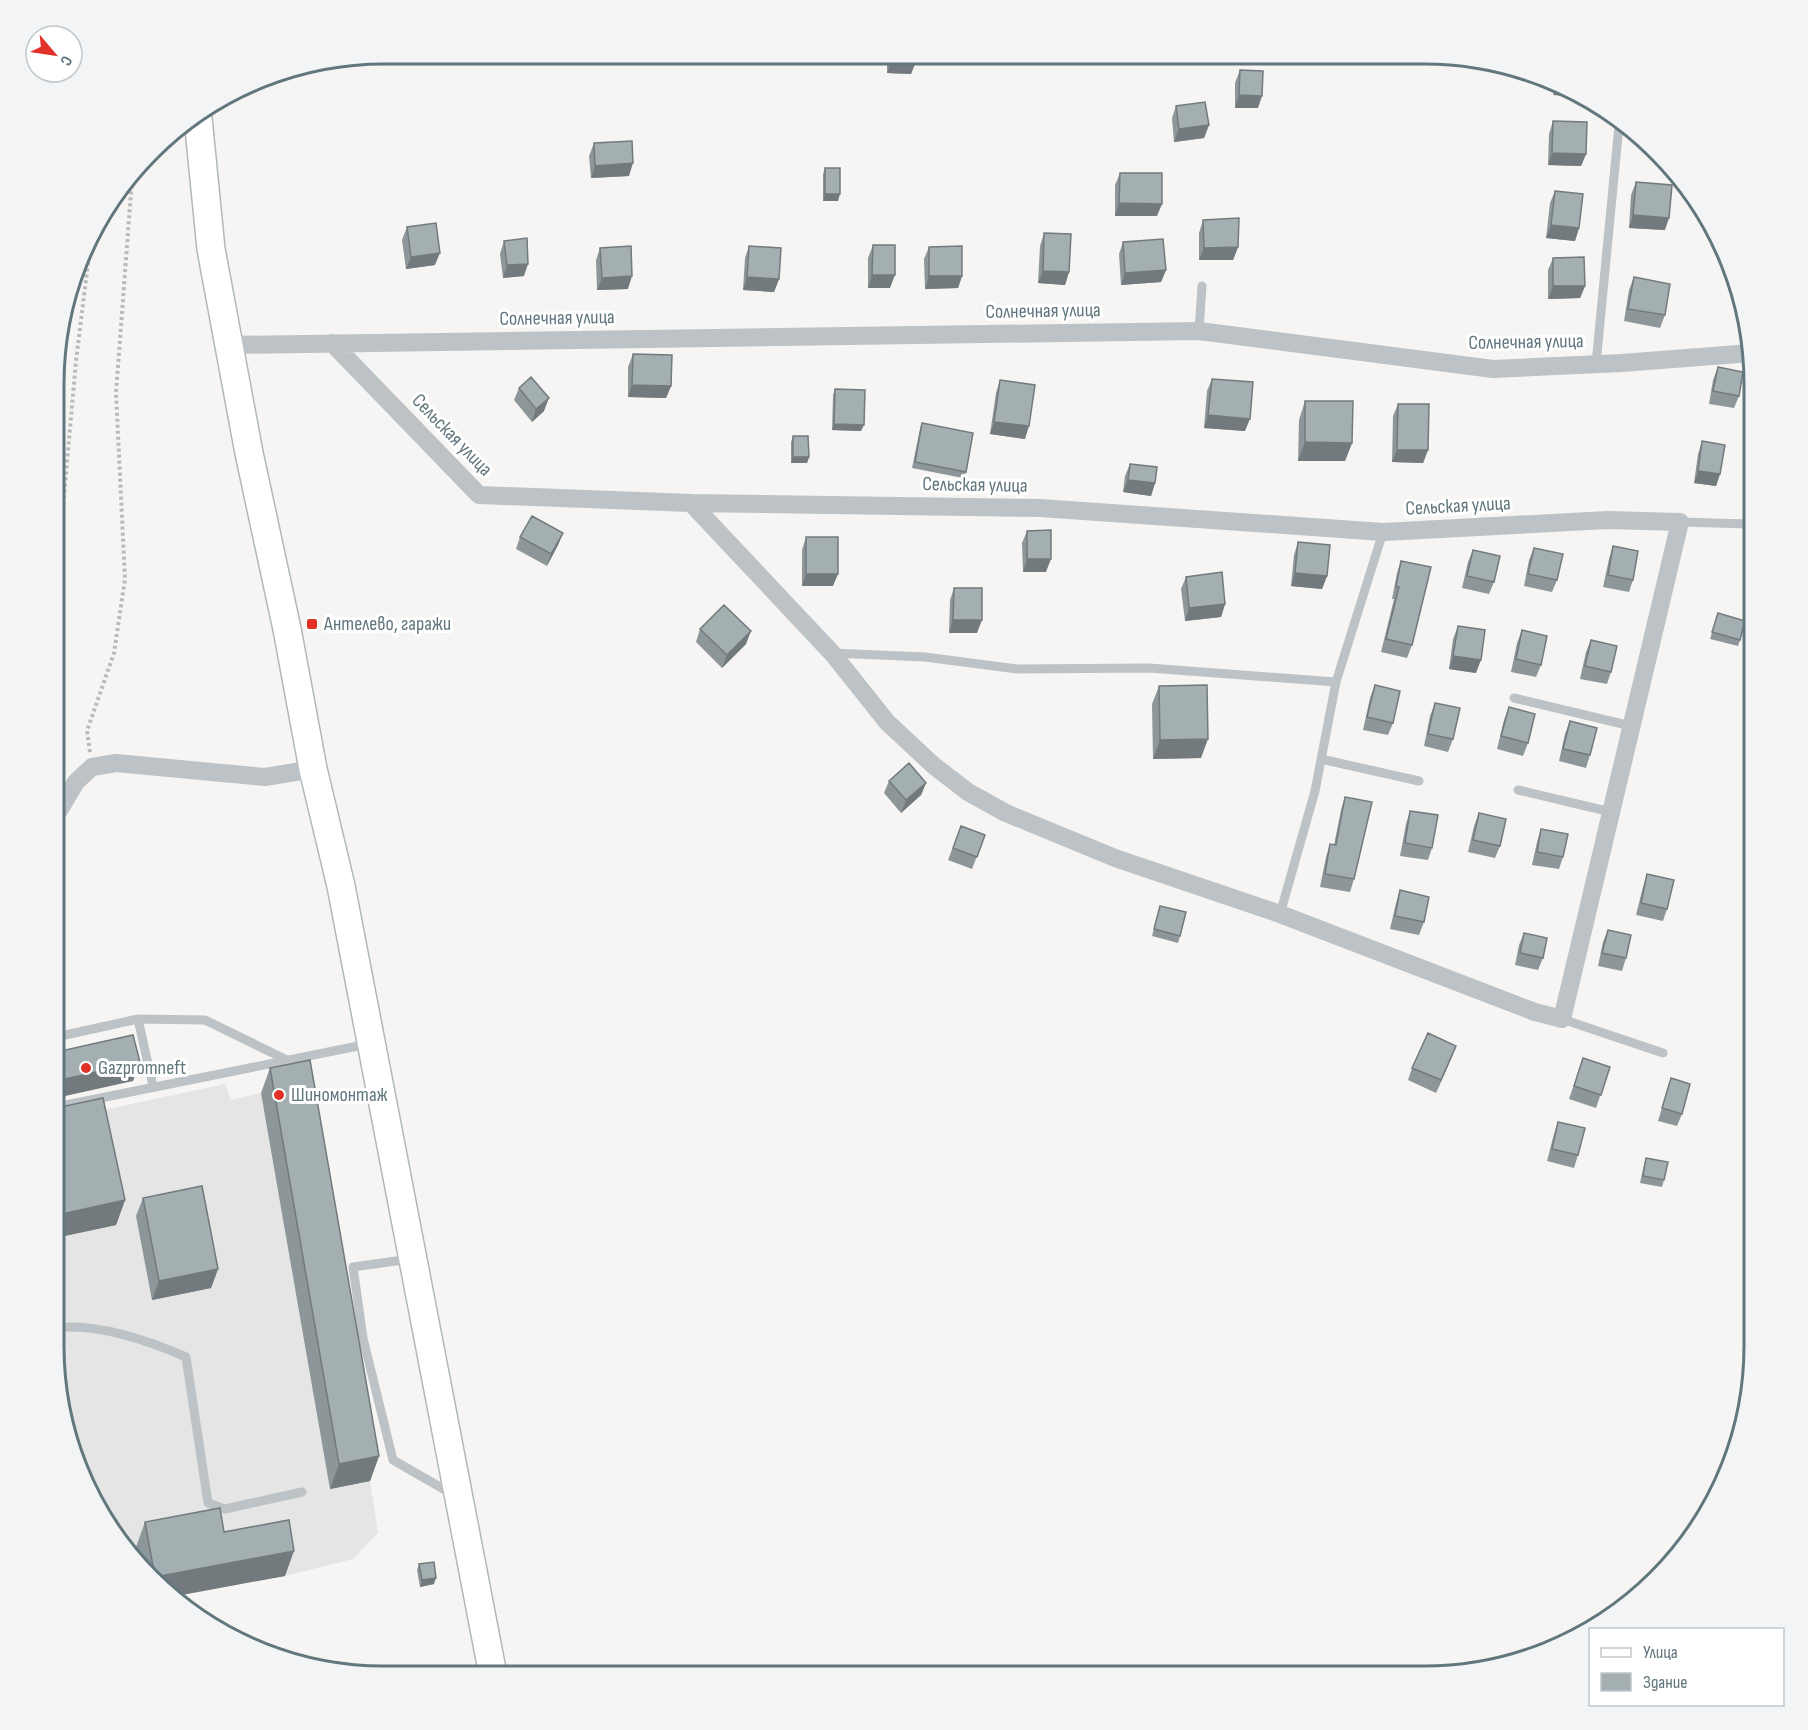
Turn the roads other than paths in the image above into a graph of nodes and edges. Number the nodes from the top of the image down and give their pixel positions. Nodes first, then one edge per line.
1 (199, 124) edge
2 (1618, 131) edge
3 (1202, 286) dead end
4 (1199, 331) junction
5 (332, 343) junction
6 (229, 345) junction
7 (1742, 354) edge
8 (1596, 364) junction
9 (691, 503) junction
10 (1680, 522) junction
11 (1744, 524) edge
12 (1383, 532) junction
13 (832, 653) junction
14 (1336, 682) junction
15 (1514, 698) dead end
16 (1631, 726) junction
17 (1322, 759) junction
18 (313, 769) junction
19 (1419, 781) dead end
20 (1518, 790) dead end
21 (64, 802) edge
22 (1611, 812) junction
23 (1280, 914) junction
24 (138, 1019) junction
25 (1562, 1019) junction
26 (64, 1035) edge
27 (371, 1043) junction
28 (1662, 1053) dead end
29 (287, 1060) junction
30 (153, 1086) junction
31 (64, 1105) edge
32 (413, 1259) junction
33 (64, 1327) edge
34 (302, 1492) dead end
35 (459, 1498) junction
36 (491, 1666) edge

1 - 6 main road
2 - 8 lane
3 - 4 lane
4 - 5 street, Солнечная улица
4 - 8 street, Солнечная улица
5 - 6 street, Солнечная улица
5 - 9 street, Сельская улица
6 - 18 main road
7 - 8 street, Солнечная улица
9 - 12 street, Сельская улица
9 - 13 street
10 - 11 lane
10 - 12 street, Сельская улица
10 - 16 street
12 - 14 lane
13 - 14 lane
13 - 23 street
14 - 17 lane
15 - 16 lane
16 - 22 street
17 - 19 lane
17 - 23 lane
18 - 21 street
18 - 27 main road
20 - 22 lane
22 - 25 street
23 - 25 street
24 - 26 lane
24 - 29 lane
24 - 30 lane
25 - 28 lane
27 - 29 lane
27 - 32 main road
29 - 30 lane
30 - 31 lane
32 - 35 main road
32 - 35 lane
33 - 34 lane
35 - 36 main road

